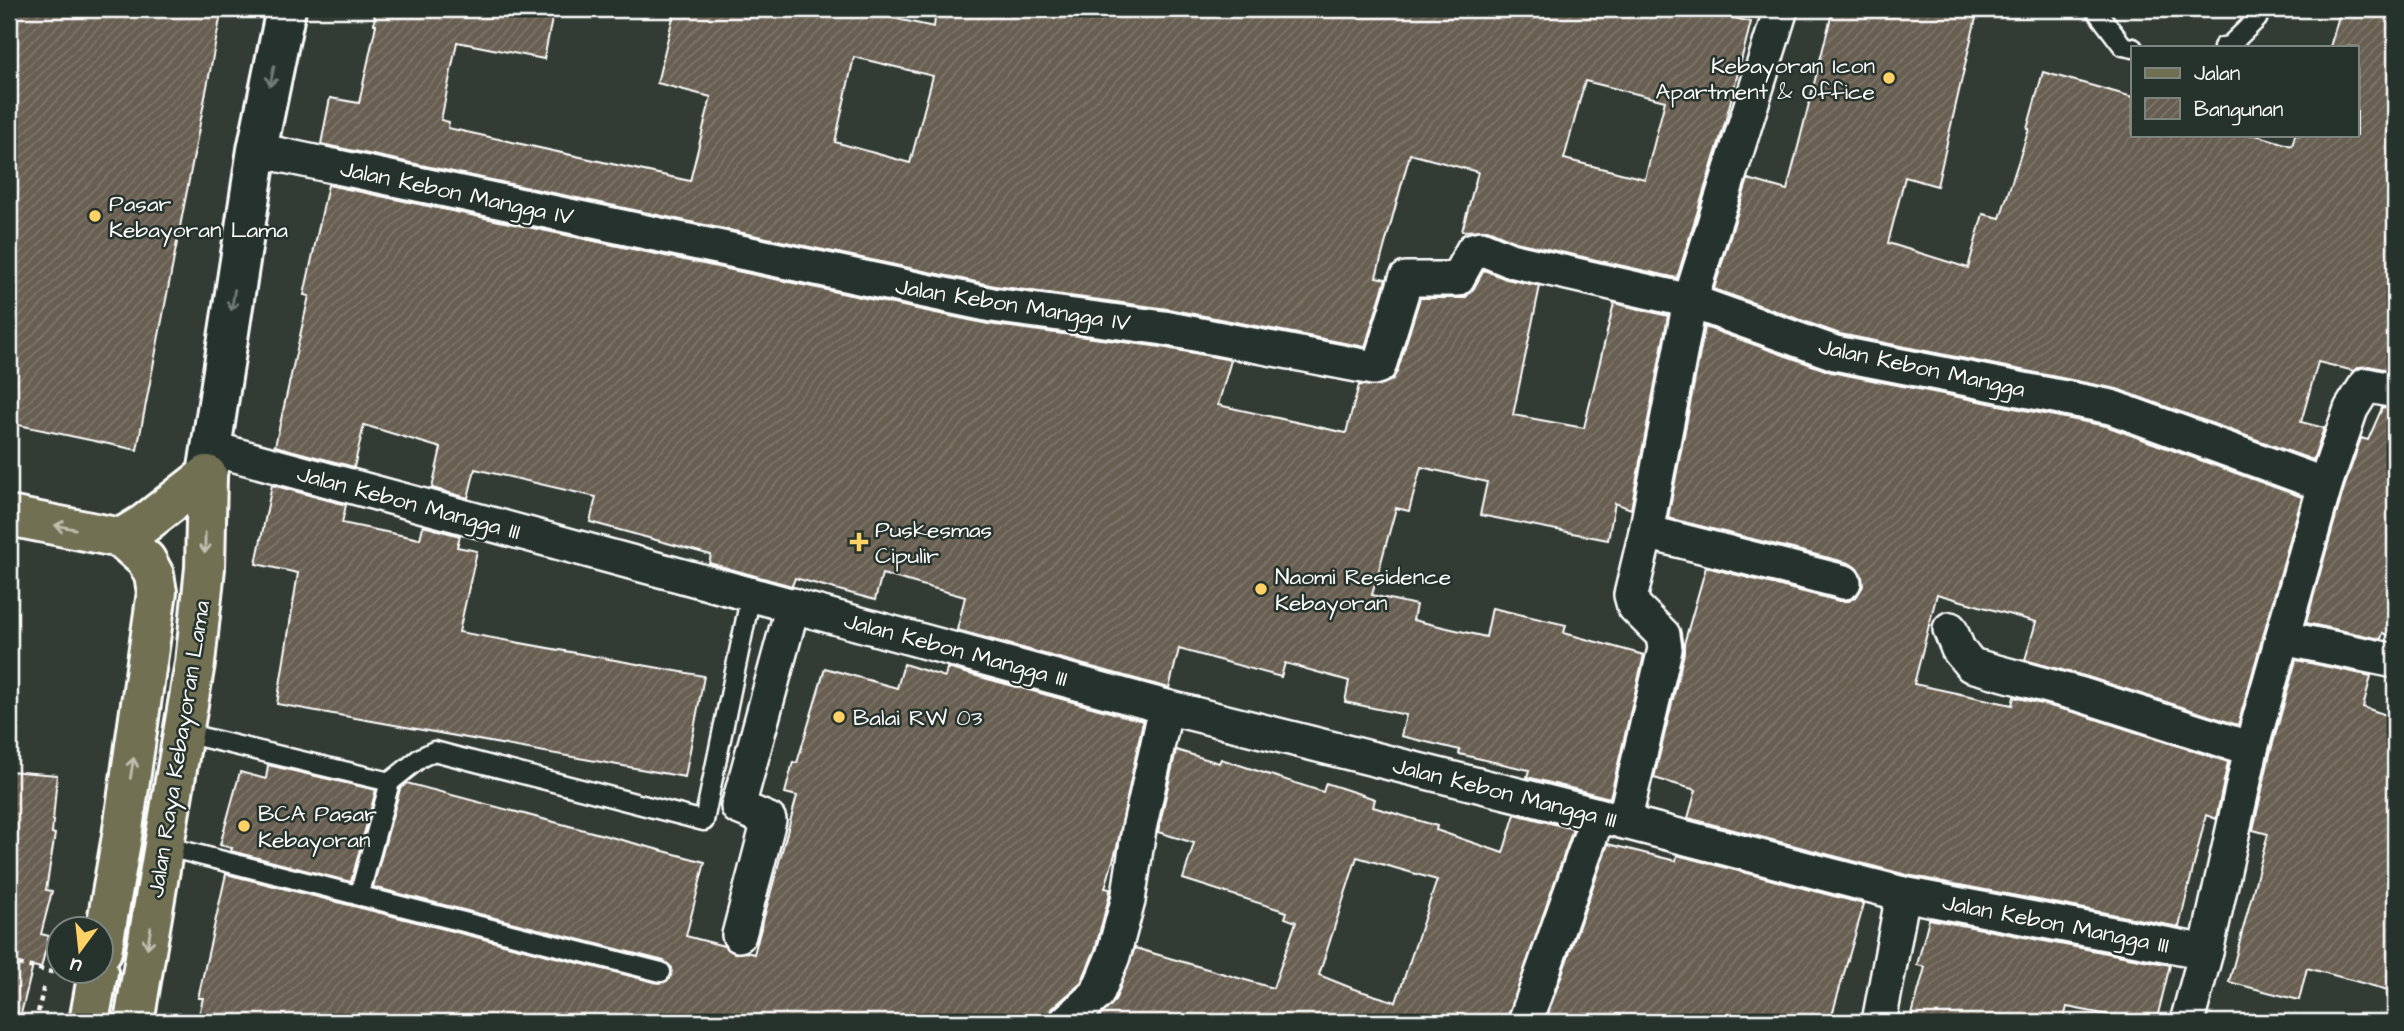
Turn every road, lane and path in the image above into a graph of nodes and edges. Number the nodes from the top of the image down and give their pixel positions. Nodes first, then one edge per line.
1 (286, 9) edge
2 (1780, 9) edge
3 (2095, 9) edge
4 (2262, 9) edge
5 (2229, 46) edge
6 (2131, 48) edge
7 (257, 150) junction
8 (1690, 301) junction
9 (2395, 391) edge
10 (208, 461) junction
11 (2325, 485) junction
12 (9, 516) edge
13 (1646, 532) junction
14 (121, 538) junction
15 (1844, 582) dead end
16 (751, 594) junction
17 (793, 605) junction
18 (1950, 629) dead end
19 (2283, 638) junction
20 (2395, 661) edge
21 (1166, 707) junction
22 (184, 733) junction
23 (2251, 749) junction
24 (390, 782) junction
25 (1611, 818) junction
26 (164, 846) junction
27 (1903, 894) junction
28 (359, 896) junction
29 (108, 916) edge
30 (739, 935) dead end
31 (2206, 952) junction
32 (9, 962) edge
33 (46, 971) edge
34 (661, 971) dead end
35 (44, 985) dead end
36 (95, 986) edge
37 (36, 1022) edge
38 (89, 1022) edge
39 (134, 1022) edge
40 (1066, 1022) edge
41 (1525, 1022) edge
42 (1879, 1022) edge
43 (2187, 1022) edge

1 -> 7 main road
2 - 8 street
3 - 6 lane
4 - 5 lane
7 - 8 street, Jalan Kebon Mangga IV
7 -> 10 main road
8 - 11 street, Jalan Kebon Mangga
8 - 13 street
9 - 11 street
10 - 14 main road
10 - 16 street, Jalan Kebon Mangga III
10 -> 22 main road, Jalan Raya Kebayoran Lama
11 - 19 street
14 -> 12 main road
13 - 15 street
13 - 25 street
29 -> 14 main road, Jalan Raya Kebayoran Lama
16 - 17 street, Jalan Kebon Mangga III
16 - 24 lane
17 - 21 street, Jalan Kebon Mangga III
17 - 30 street
18 - 23 street
19 - 20 street
19 - 23 street
21 - 25 street, Jalan Kebon Mangga III
21 - 40 street
22 - 24 lane
22 - 26 main road, Jalan Raya Kebayoran Lama
23 - 31 street
24 - 28 lane
25 - 27 street, Jalan Kebon Mangga III
25 - 41 street
26 - 28 lane
26 -> 39 main road, Jalan Raya Kebayoran Lama
27 - 31 street, Jalan Kebon Mangga III
27 - 42 street
28 - 34 lane
31 - 43 street
32 - 33 path
35 - 37 path
36 - 38 main road

